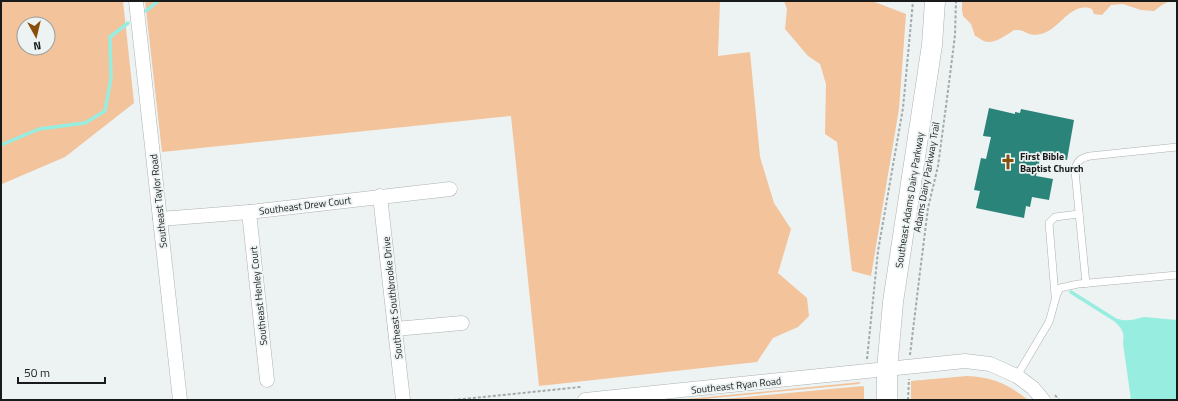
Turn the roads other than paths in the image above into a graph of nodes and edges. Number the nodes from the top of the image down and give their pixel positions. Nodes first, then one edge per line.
1 (136, 1) edge
2 (935, 1) edge
3 (1177, 147) edge
4 (450, 189) dead end
5 (380, 196) junction
6 (249, 212) junction
7 (1079, 214) junction
8 (160, 219) junction
9 (1177, 275) edge
10 (1086, 284) junction
11 (1055, 296) junction
12 (462, 323) dead end
13 (395, 329) junction
14 (888, 370) junction
15 (1017, 376) junction
16 (267, 380) dead end
17 (180, 400) edge
18 (403, 400) edge
19 (585, 400) edge
20 (887, 400) edge
21 (1043, 400) edge

1 - 8 street, Southeast Taylor Road
2 - 14 main road, Southeast Adams Dairy Parkway
3 - 7 lane
4 - 5 street, Southeast Drew Court
5 - 6 street, Southeast Drew Court
5 - 13 street, Southeast Southbrooke Drive
6 - 8 street, Southeast Drew Court
6 - 16 street, Southeast Henley Court
7 - 10 lane
7 - 11 lane
8 - 17 street, Southeast Taylor Road
9 - 10 lane
10 - 11 lane
11 - 15 lane
12 - 13 street
13 - 18 street, Southeast Southbrooke Drive
14 - 15 street, Southeast Ryan Road
14 - 19 street, Southeast Ryan Road
14 - 20 main road, Southeast Adams Dairy Parkway
15 - 21 street, Southeast Ryan Road

